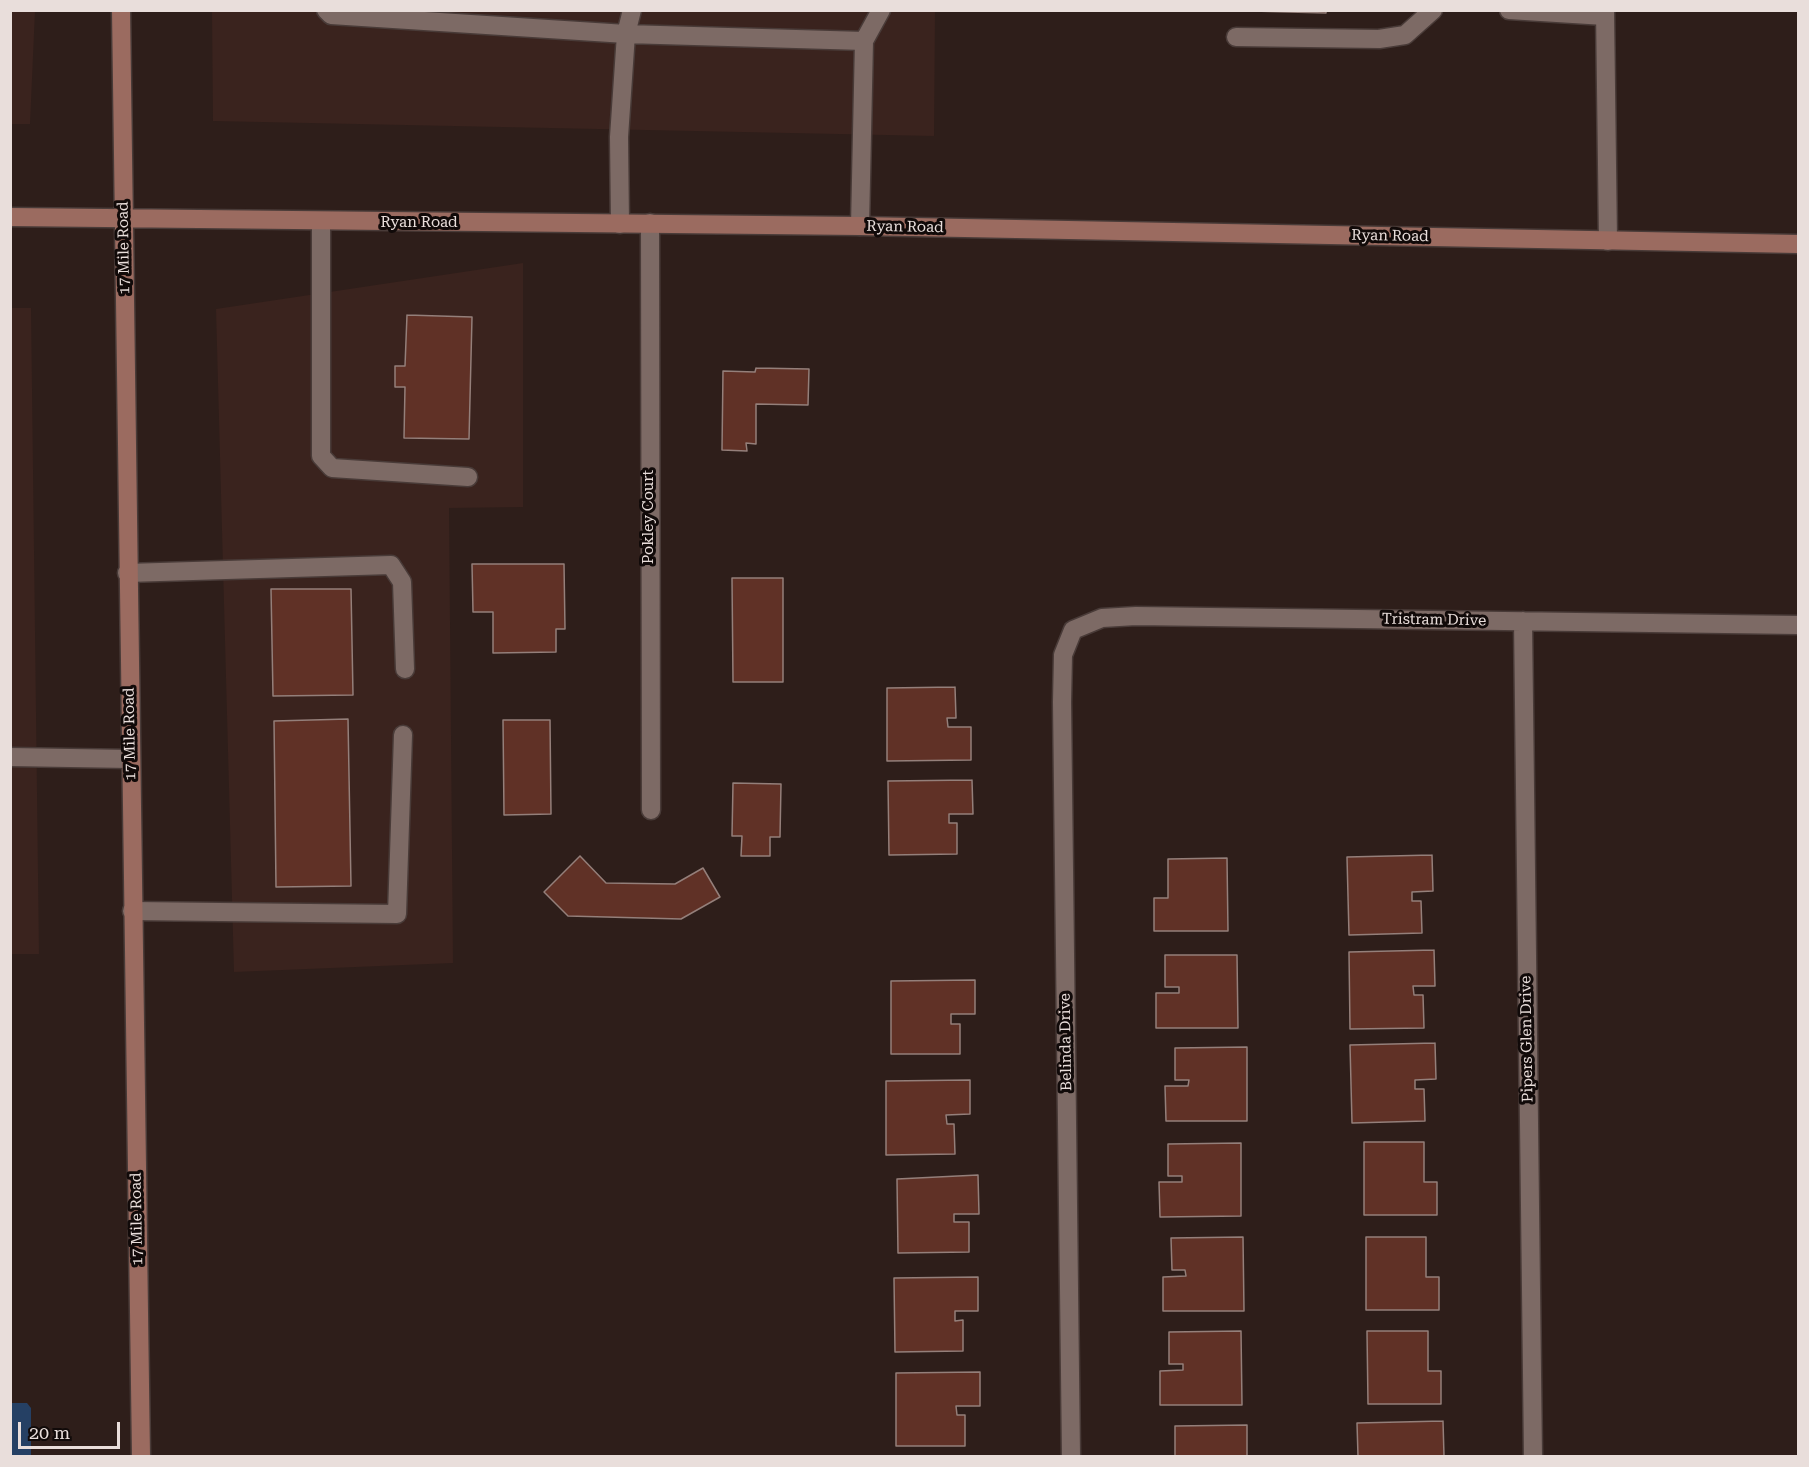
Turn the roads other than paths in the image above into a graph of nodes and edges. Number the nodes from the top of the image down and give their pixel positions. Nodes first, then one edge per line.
1 (121, 10) edge
2 (327, 10) edge
3 (633, 10) edge
4 (881, 10) edge
5 (1433, 10) edge
6 (1509, 10) edge
7 (1605, 13) edge
8 (627, 34) junction
9 (1236, 37) dead end
10 (864, 41) junction
11 (10, 217) edge
12 (123, 218) junction
13 (321, 221) junction
14 (620, 224) junction
15 (650, 224) junction
16 (860, 226) junction
17 (1608, 241) junction
18 (1798, 244) edge
19 (468, 477) dead end
20 (127, 573) junction
21 (1523, 621) junction
22 (1798, 625) edge
23 (1072, 630) joint
24 (405, 669) dead end
25 (403, 735) dead end
26 (10, 757) edge
27 (130, 759) junction
28 (651, 810) dead end
29 (132, 910) junction
30 (141, 1456) edge
31 (1071, 1456) edge
32 (1533, 1456) edge

1 - 12 main road, 17 Mile Road
2 - 8 street
3 - 8 street
4 - 10 street
5 - 9 street
6 - 7 street
7 - 17 street
8 - 10 street
8 - 14 street
10 - 16 street
11 - 12 main road, Ryan Road
12 - 13 main road, Ryan Road
12 - 20 main road, 17 Mile Road
13 - 14 main road, Ryan Road
13 - 19 street
14 - 15 main road, Ryan Road
15 - 16 main road, Ryan Road
15 - 28 street, Pokley Court
16 - 17 main road, Ryan Road
17 - 18 main road, Ryan Road
20 - 24 street
20 - 27 main road, 17 Mile Road
21 - 22 street, Tristram Drive
21 - 23 street, Tristram Drive
21 - 32 street, Pipers Glen Drive
23 - 31 street, Belinda Drive
25 - 29 street
26 - 27 street
27 - 29 main road, 17 Mile Road
29 - 30 main road, 17 Mile Road

